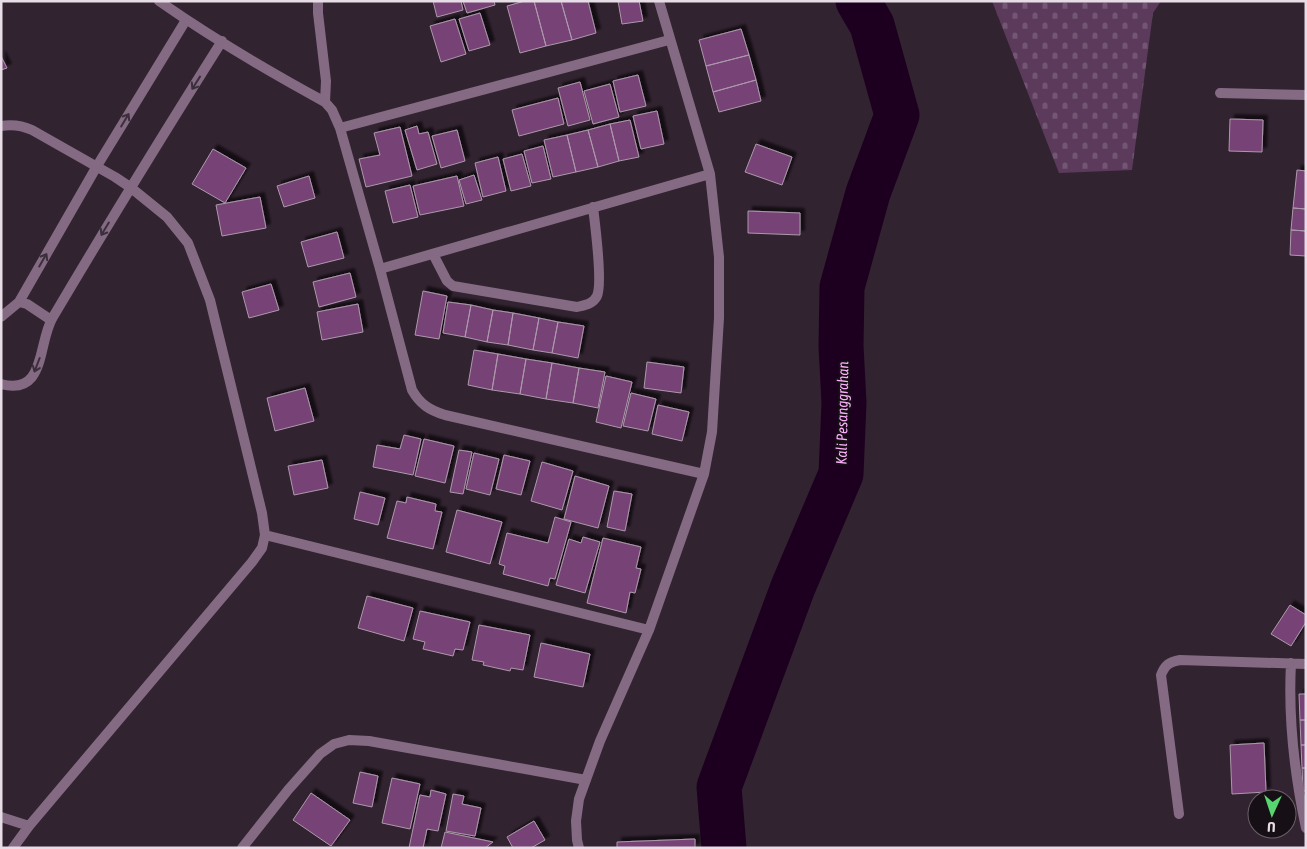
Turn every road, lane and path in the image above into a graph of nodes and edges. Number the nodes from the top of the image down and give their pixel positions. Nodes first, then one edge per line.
1 (159, 1) edge
2 (318, 1) edge
3 (658, 1) edge
4 (186, 20) junction
5 (669, 40) junction
6 (222, 41) junction
7 (1220, 93) dead end
8 (1306, 95) edge
9 (325, 102) junction
10 (1, 126) edge
11 (340, 128) junction
12 (97, 166) junction
13 (710, 174) junction
14 (130, 187) junction
15 (593, 207) junction
16 (433, 254) junction
17 (380, 269) junction
18 (19, 302) junction
19 (1, 317) edge
20 (51, 320) junction
21 (1, 384) edge
22 (704, 474) junction
23 (265, 534) junction
24 (649, 630) junction
25 (1290, 663) junction
26 (1306, 664) edge
27 (586, 780) junction
28 (1179, 814) dead end
29 (1, 817) edge
30 (29, 826) junction
31 (1306, 828) edge
32 (13, 848) edge
33 (242, 848) edge
34 (579, 848) edge

1 - 4 street
2 - 9 street
3 - 5 street
4 - 6 street
12 -> 4 street
5 - 11 street
5 - 13 street
6 - 9 street
6 -> 14 street
7 - 8 street
9 - 11 street
10 - 12 street
11 - 17 street
12 - 14 street
18 -> 12 street
13 - 15 street
13 - 22 street
14 -> 20 street
14 - 23 street
15 - 16 street
15 - 16 street
16 - 17 street
17 - 22 street
18 - 19 street
18 - 20 street
20 -> 21 street
22 - 24 street
23 - 24 street
23 - 30 street
24 - 27 street
25 - 26 street
25 - 28 street
25 - 31 street
27 - 33 street
27 - 34 street
29 - 30 street
30 - 32 street

